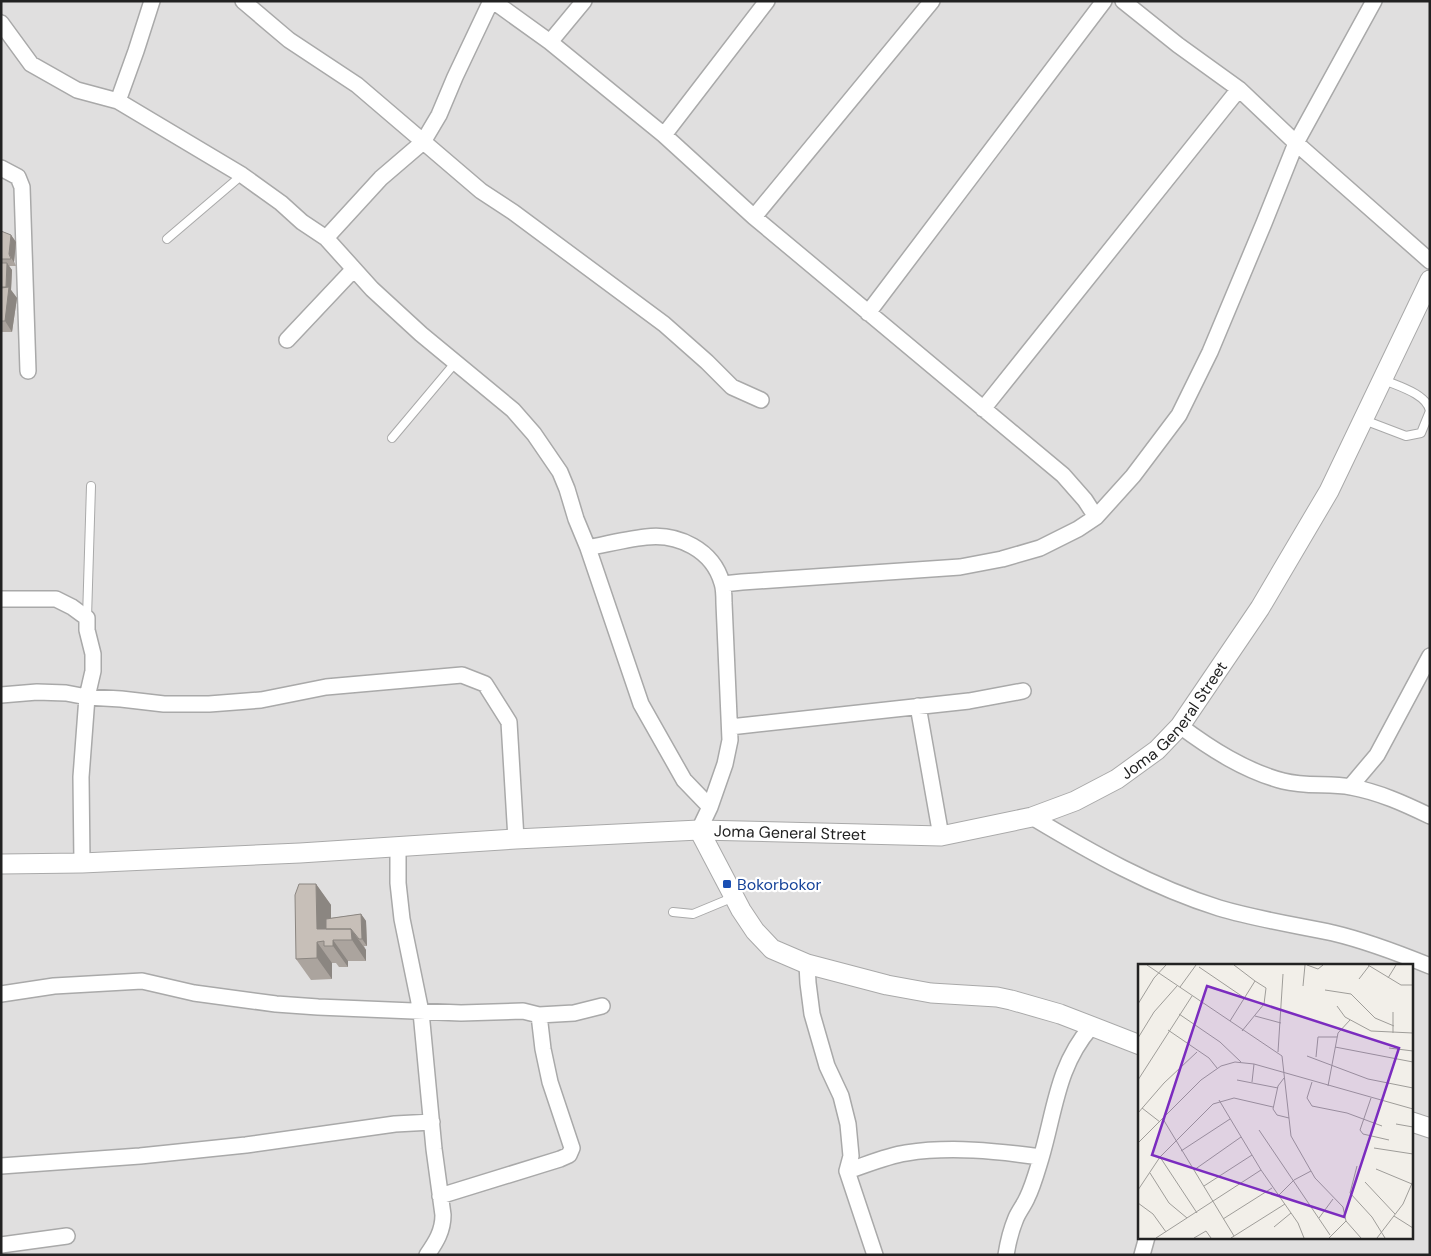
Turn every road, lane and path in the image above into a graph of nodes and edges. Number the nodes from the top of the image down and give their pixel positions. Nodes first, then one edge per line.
1 (152, 1) edge
2 (243, 1) edge
3 (492, 1) edge
4 (584, 1) edge
5 (768, 1) edge
6 (932, 1) edge
7 (1104, 1) edge
8 (1123, 1) edge
9 (1373, 2) edge
10 (1, 23) edge
11 (550, 42) junction
12 (1240, 89) junction
13 (118, 101) junction
14 (664, 135) junction
15 (423, 142) junction
16 (1296, 143) junction
17 (1, 168) edge
18 (242, 175) junction
19 (754, 217) junction
20 (326, 238) junction
21 (167, 239) dead end
22 (1430, 261) edge
23 (353, 270) junction
24 (1430, 280) edge
25 (868, 313) junction
26 (287, 340) dead end
27 (455, 363) junction
28 (28, 371) dead end
29 (1384, 380) junction
30 (761, 400) dead end
31 (983, 409) junction
32 (1430, 411) edge
33 (1364, 420) junction
34 (392, 438) dead end
35 (91, 486) dead end
36 (1096, 517) junction
37 (588, 548) junction
38 (722, 584) junction
39 (1, 599) edge
40 (87, 618) junction
41 (1430, 656) edge
42 (1023, 691) dead end
43 (1, 695) edge
44 (87, 697) junction
45 (918, 706) junction
46 (1180, 726) junction
47 (730, 727) junction
48 (1350, 787) junction
49 (710, 807) junction
50 (1430, 816) edge
51 (1032, 817) junction
52 (699, 830) junction
53 (942, 836) junction
54 (516, 839) junction
55 (398, 848) junction
56 (82, 862) junction
57 (1, 864) edge
58 (734, 897) junction
59 (673, 912) dead end
60 (807, 964) junction
61 (1430, 966) edge
62 (1, 994) edge
63 (602, 1006) dead end
64 (421, 1012) junction
65 (539, 1015) junction
66 (1091, 1027) junction
67 (1138, 1044) edge
68 (432, 1122) junction
69 (1414, 1123) edge
70 (1430, 1128) edge
71 (1041, 1157) junction
72 (1, 1166) edge
73 (846, 1171) junction
74 (440, 1196) junction
75 (67, 1236) dead end
76 (1147, 1238) edge
77 (1, 1245) edge
78 (427, 1255) edge
79 (875, 1255) edge
80 (1006, 1255) edge
81 (1142, 1255) edge

1 - 13 street
2 - 15 street
3 - 11 street
3 - 15 street
4 - 11 street
5 - 14 street
6 - 19 street
7 - 25 street
8 - 12 street
9 - 16 street
10 - 13 street
11 - 14 street
12 - 16 street
12 - 31 street
13 - 18 street
14 - 19 street
15 - 20 street
15 - 30 street
16 - 22 street
16 - 36 street
17 - 28 street
18 - 20 street
18 - 21 lane
19 - 25 street
20 - 23 street
23 - 26 street
23 - 27 street
24 - 29 street, Joma General Street
25 - 31 street
27 - 34 lane
27 - 37 street
29 - 32 lane
29 - 33 street, Joma General Street
31 - 36 street
32 - 33 lane
33 - 46 street, Joma General Street
35 - 40 lane
36 - 38 street
37 - 38 street
37 - 49 street
38 - 47 street
39 - 40 street
40 - 44 street
41 - 48 street
42 - 45 street
43 - 44 street
44 - 54 street
44 - 56 street
45 - 47 street
45 - 53 street
46 - 48 street
46 - 51 street, Joma General Street
47 - 49 street
48 - 50 street
49 - 52 street
51 - 53 street, Joma General Street
51 - 61 street
52 - 53 street, Joma General Street
52 - 54 street, Joma General Street
52 - 58 street
54 - 55 street, Joma General Street
55 - 56 street, Joma General Street
55 - 64 street
56 - 57 street, Joma General Street
58 - 59 lane
58 - 60 street
60 - 66 street
60 - 73 street
62 - 64 street
63 - 65 street
64 - 65 street
64 - 68 street
65 - 74 street
66 - 67 street
66 - 71 street
68 - 72 street
68 - 74 street
69 - 70 street
71 - 73 street
71 - 80 street
73 - 79 street
74 - 78 street
75 - 77 street
76 - 81 street

